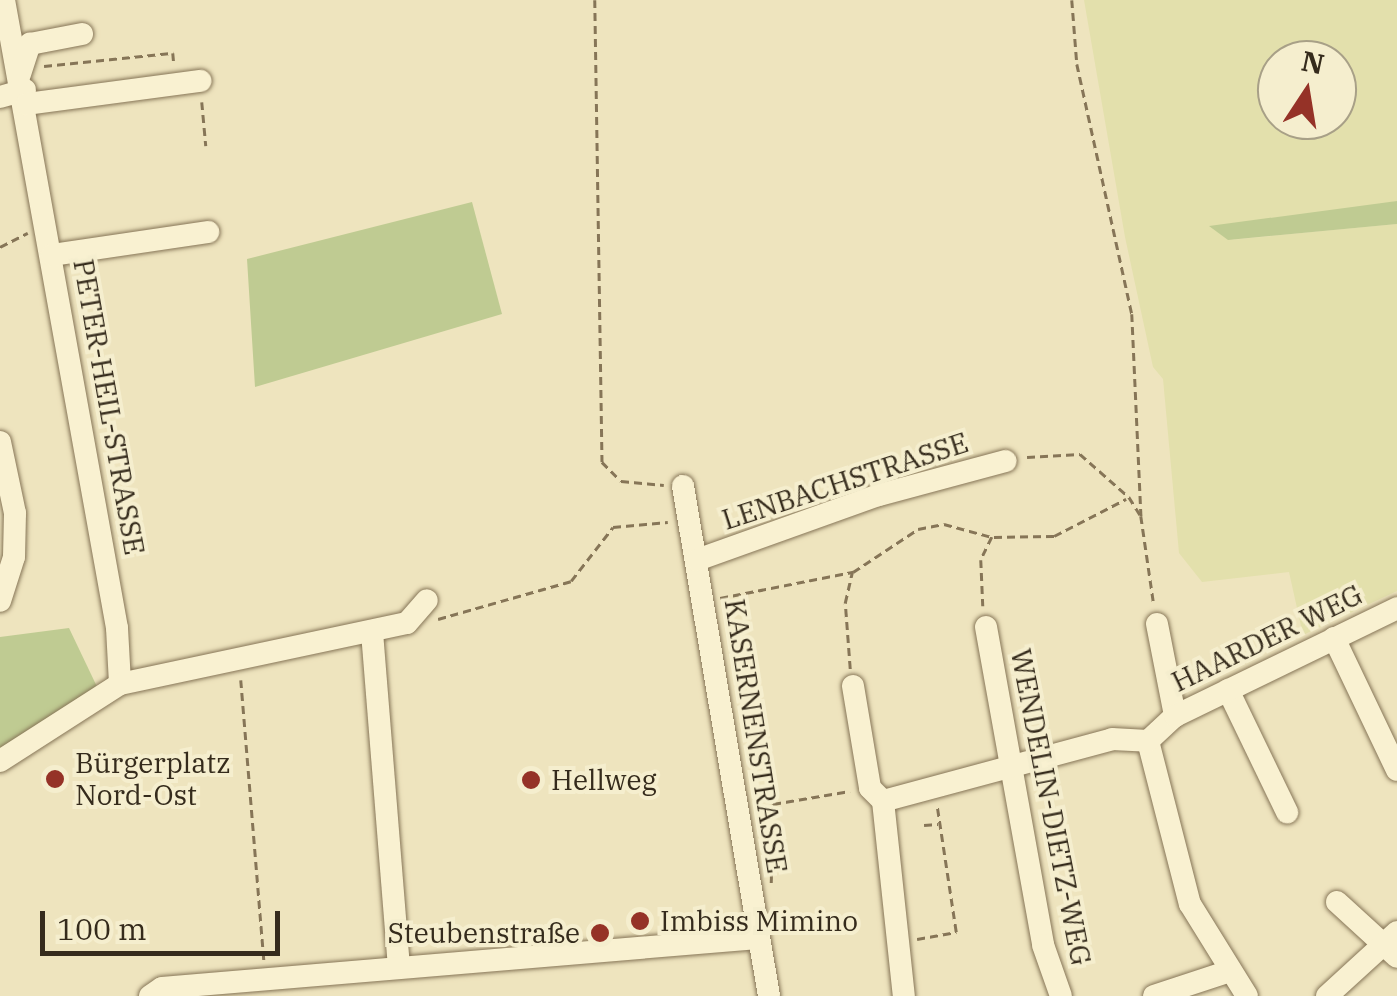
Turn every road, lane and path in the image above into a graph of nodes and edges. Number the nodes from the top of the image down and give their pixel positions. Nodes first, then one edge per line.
1 (4, 0) edge
2 (596, 0) edge
3 (1072, 0) edge
4 (82, 34) dead end
5 (6, 52) edge
6 (188, 83) junction
7 (24, 87) junction
8 (0, 96) edge
9 (206, 146) dead end
10 (47, 223) junction
11 (208, 232) dead end
12 (0, 247) edge
13 (52, 255) junction
14 (0, 442) edge
15 (1006, 462) joint
16 (683, 486) joint
17 (1128, 497) junction
18 (1141, 516) junction
19 (689, 520) junction
20 (992, 536) junction
21 (697, 560) junction
22 (853, 572) junction
23 (427, 600) dead end
24 (0, 601) edge
25 (704, 601) junction
26 (1397, 608) edge
27 (407, 623) junction
28 (1157, 624) joint
29 (986, 627) joint
30 (372, 632) junction
31 (1334, 638) junction
32 (240, 659) junction
33 (120, 684) junction
34 (853, 686) joint
35 (1228, 690) junction
36 (1175, 716) junction
37 (1148, 741) junction
38 (0, 762) edge
39 (1010, 767) junction
40 (1397, 770) edge
41 (933, 784) junction
42 (876, 795) junction
43 (1287, 812) dead end
44 (939, 824) junction
45 (924, 826) dead end
46 (771, 896) dead end
47 (1337, 902) dead end
48 (758, 938) junction
49 (897, 942) junction
50 (1392, 945) edge
51 (400, 967) junction
52 (1230, 971) junction
53 (266, 979) junction
54 (150, 996) edge
55 (769, 996) edge
56 (904, 996) edge
57 (1061, 996) edge
58 (1154, 996) edge
59 (1247, 996) edge
60 (1327, 996) edge

1 - 5 street, PETER-HEIL-STRASSE
2 - 16 path
3 - 18 path
4 - 7 street
5 - 7 street, PETER-HEIL-STRASSE
6 - 7 street
6 - 7 path
6 - 9 path
7 - 8 street
7 - 10 street, PETER-HEIL-STRASSE
10 - 12 path
10 - 13 street, PETER-HEIL-STRASSE
11 - 13 street
13 - 33 street, PETER-HEIL-STRASSE
14 - 24 street
15 - 17 path, LENBACHSTRASSE
15 - 21 street, LENBACHSTRASSE
16 - 19 street, KASERNENSTRASSE
17 - 18 path, LENBACHSTRASSE
17 - 20 path
18 - 28 path, LENBACHSTRASSE
19 - 21 street, KASERNENSTRASSE
19 - 27 path
20 - 22 path
20 - 29 path
21 - 25 street, KASERNENSTRASSE
22 - 25 path
22 - 34 path
23 - 27 street
25 - 48 street, KASERNENSTRASSE
26 - 31 street, HAARDER WEG
27 - 30 street
28 - 36 street
29 - 39 street, WENDELIN-DIETZ-WEG
30 - 32 street
30 - 51 street
31 - 35 street, HAARDER WEG
31 - 40 street
32 - 33 street
32 - 53 path
33 - 38 street
34 - 42 street
35 - 36 street, HAARDER WEG
35 - 43 street
36 - 37 street, HAARDER WEG
37 - 39 street
37 - 52 street
39 - 41 street
39 - 57 street, WENDELIN-DIETZ-WEG
41 - 42 street
41 - 44 path
42 - 46 path
42 - 49 street
44 - 45 path
44 - 49 path
47 - 50 street
48 - 51 street
48 - 55 street, KASERNENSTRASSE
49 - 56 street
50 - 60 street
51 - 53 street
52 - 58 street
52 - 59 street
53 - 54 street

